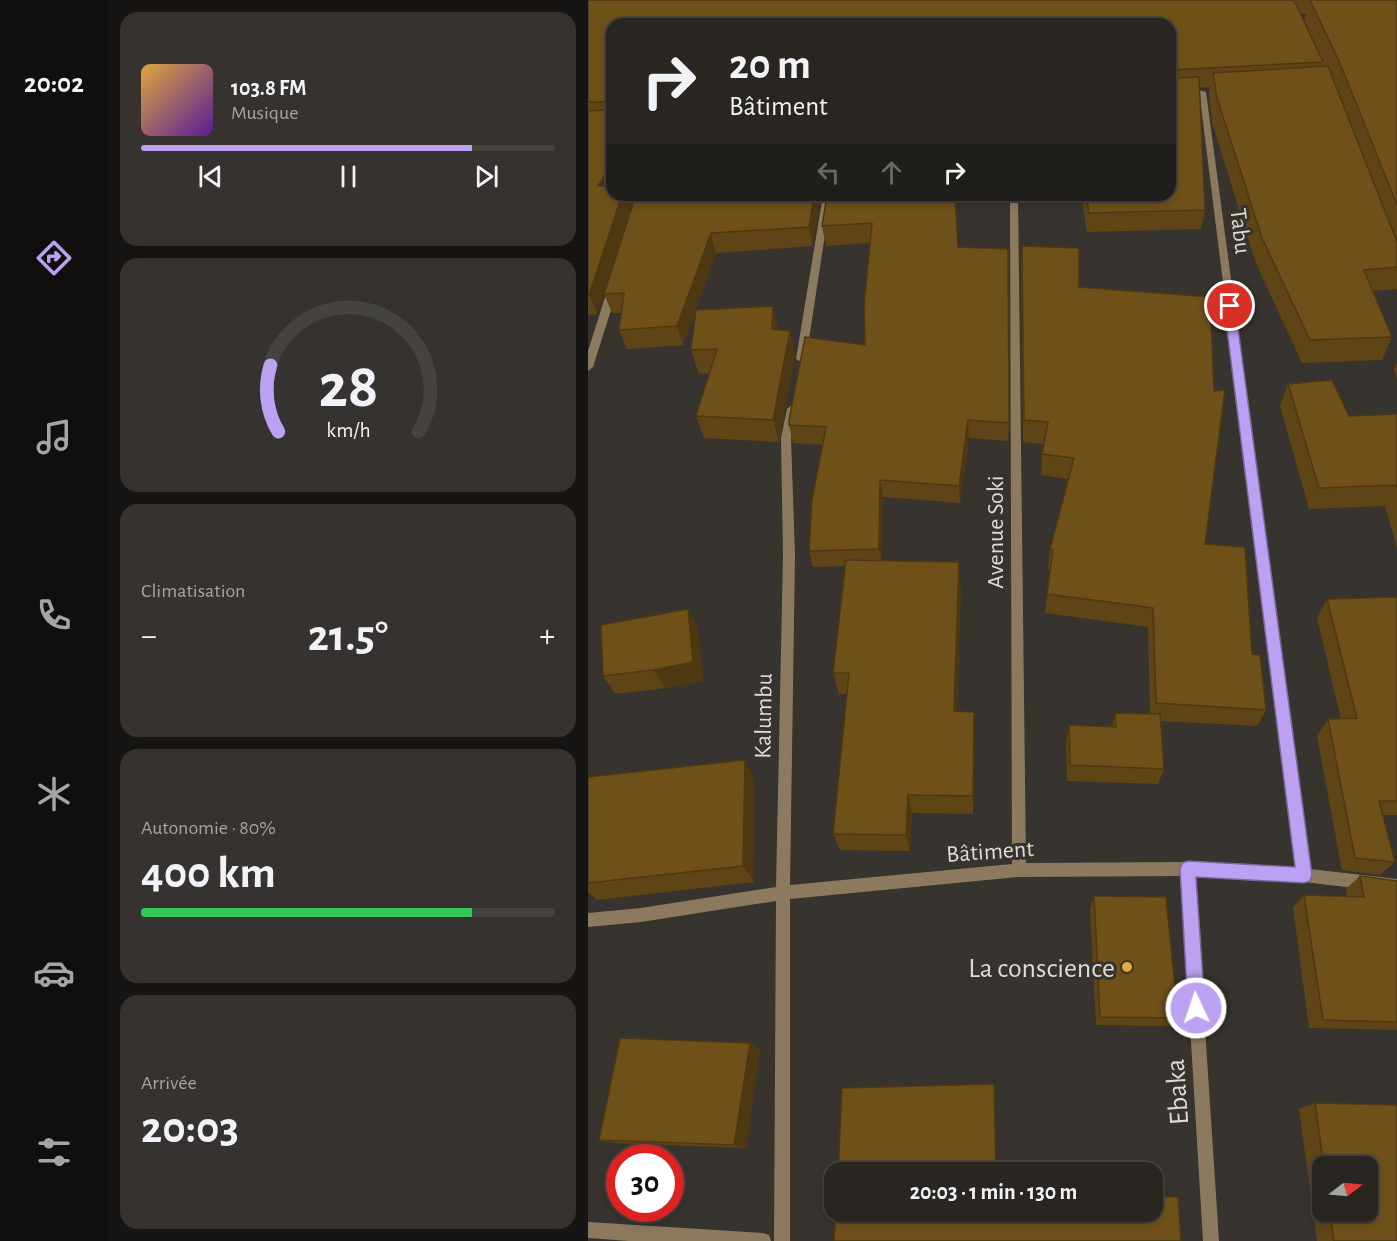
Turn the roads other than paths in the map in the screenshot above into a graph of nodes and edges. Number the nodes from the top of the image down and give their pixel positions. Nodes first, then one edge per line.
1 (1202, 92) edge
2 (825, 201) edge
3 (1014, 201) edge
4 (615, 281) edge
5 (588, 367) edge
6 (799, 372) edge
7 (795, 393) edge
8 (1188, 869) junction
9 (1019, 870) junction
10 (1304, 875) junction
11 (1397, 886) edge
12 (783, 893) junction
13 (588, 920) edge
14 (588, 1230) edge
15 (763, 1241) edge
16 (782, 1241) edge
17 (1211, 1241) edge

1 - 10 street, Tabu
2 - 6 street
3 - 9 street, Avenue Soki
4 - 5 street
7 - 12 street, Kalumbu
8 - 9 street, Bâtiment
8 - 10 street, Bâtiment
8 - 17 street, Ebaka
9 - 12 street, Bâtiment
10 - 11 street, Bâtiment
12 - 13 street, Bâtiment
12 - 16 street, Kalumbu
14 - 15 street

